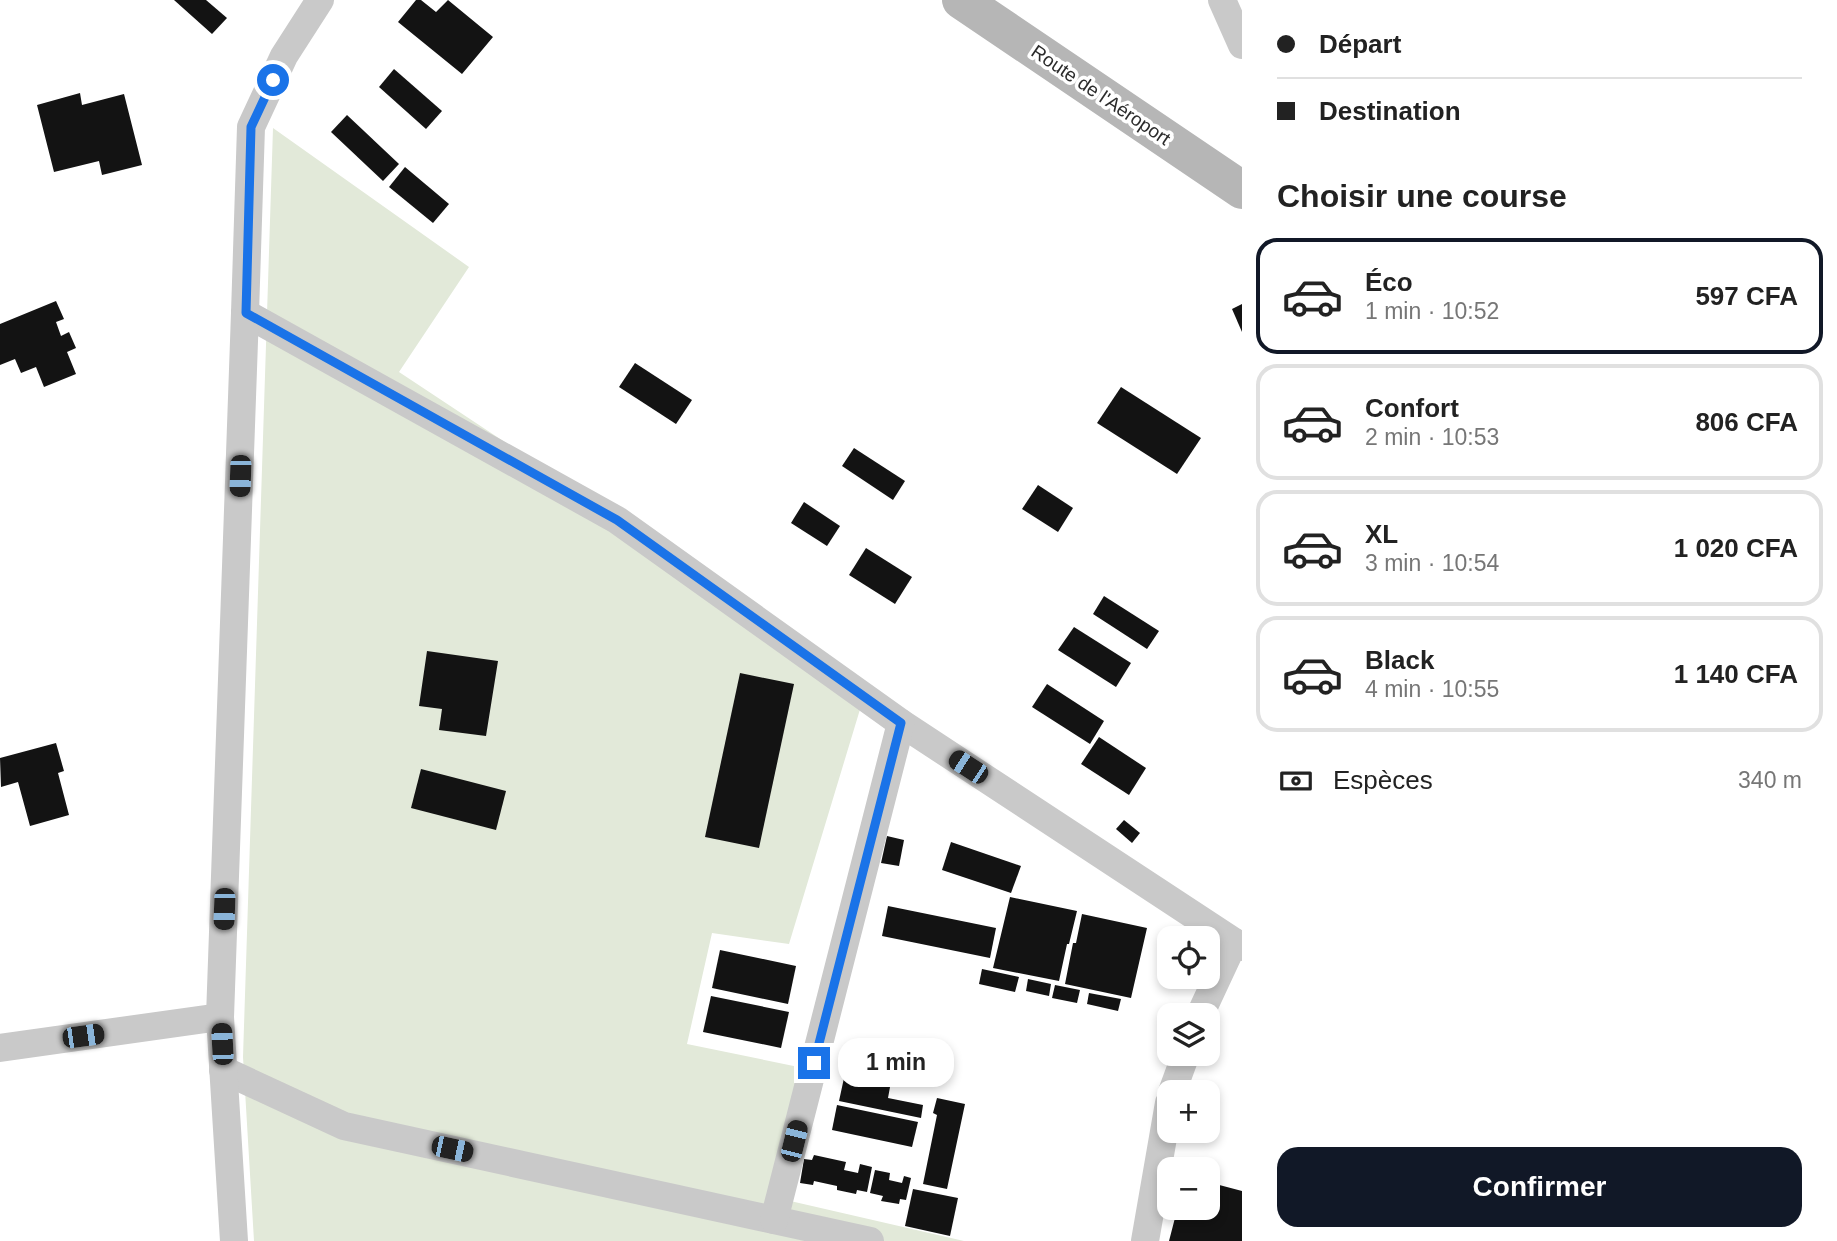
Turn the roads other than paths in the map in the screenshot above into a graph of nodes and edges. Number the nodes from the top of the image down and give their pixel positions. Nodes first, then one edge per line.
1 (320, 0) edge
2 (961, 0) edge
3 (1222, 0) edge
4 (1242, 46) edge
5 (1242, 190) edge
6 (246, 313) junction
7 (901, 723) junction
8 (1238, 944) edge
9 (1206, 1003) edge
10 (220, 1017) junction
11 (0, 1048) edge
12 (223, 1070) junction
13 (1162, 1143) edge
14 (774, 1220) junction
15 (234, 1241) edge
16 (870, 1241) edge
17 (1145, 1241) edge

1 - 6 street
2 - 5 main road, Route de l'Aéroport
3 - 4 street
6 - 7 street
6 - 10 street
7 - 8 street
7 - 14 street
8 - 9 street
10 - 11 street
10 - 12 street
12 - 14 street
12 - 15 street
13 - 17 street
14 - 16 street

